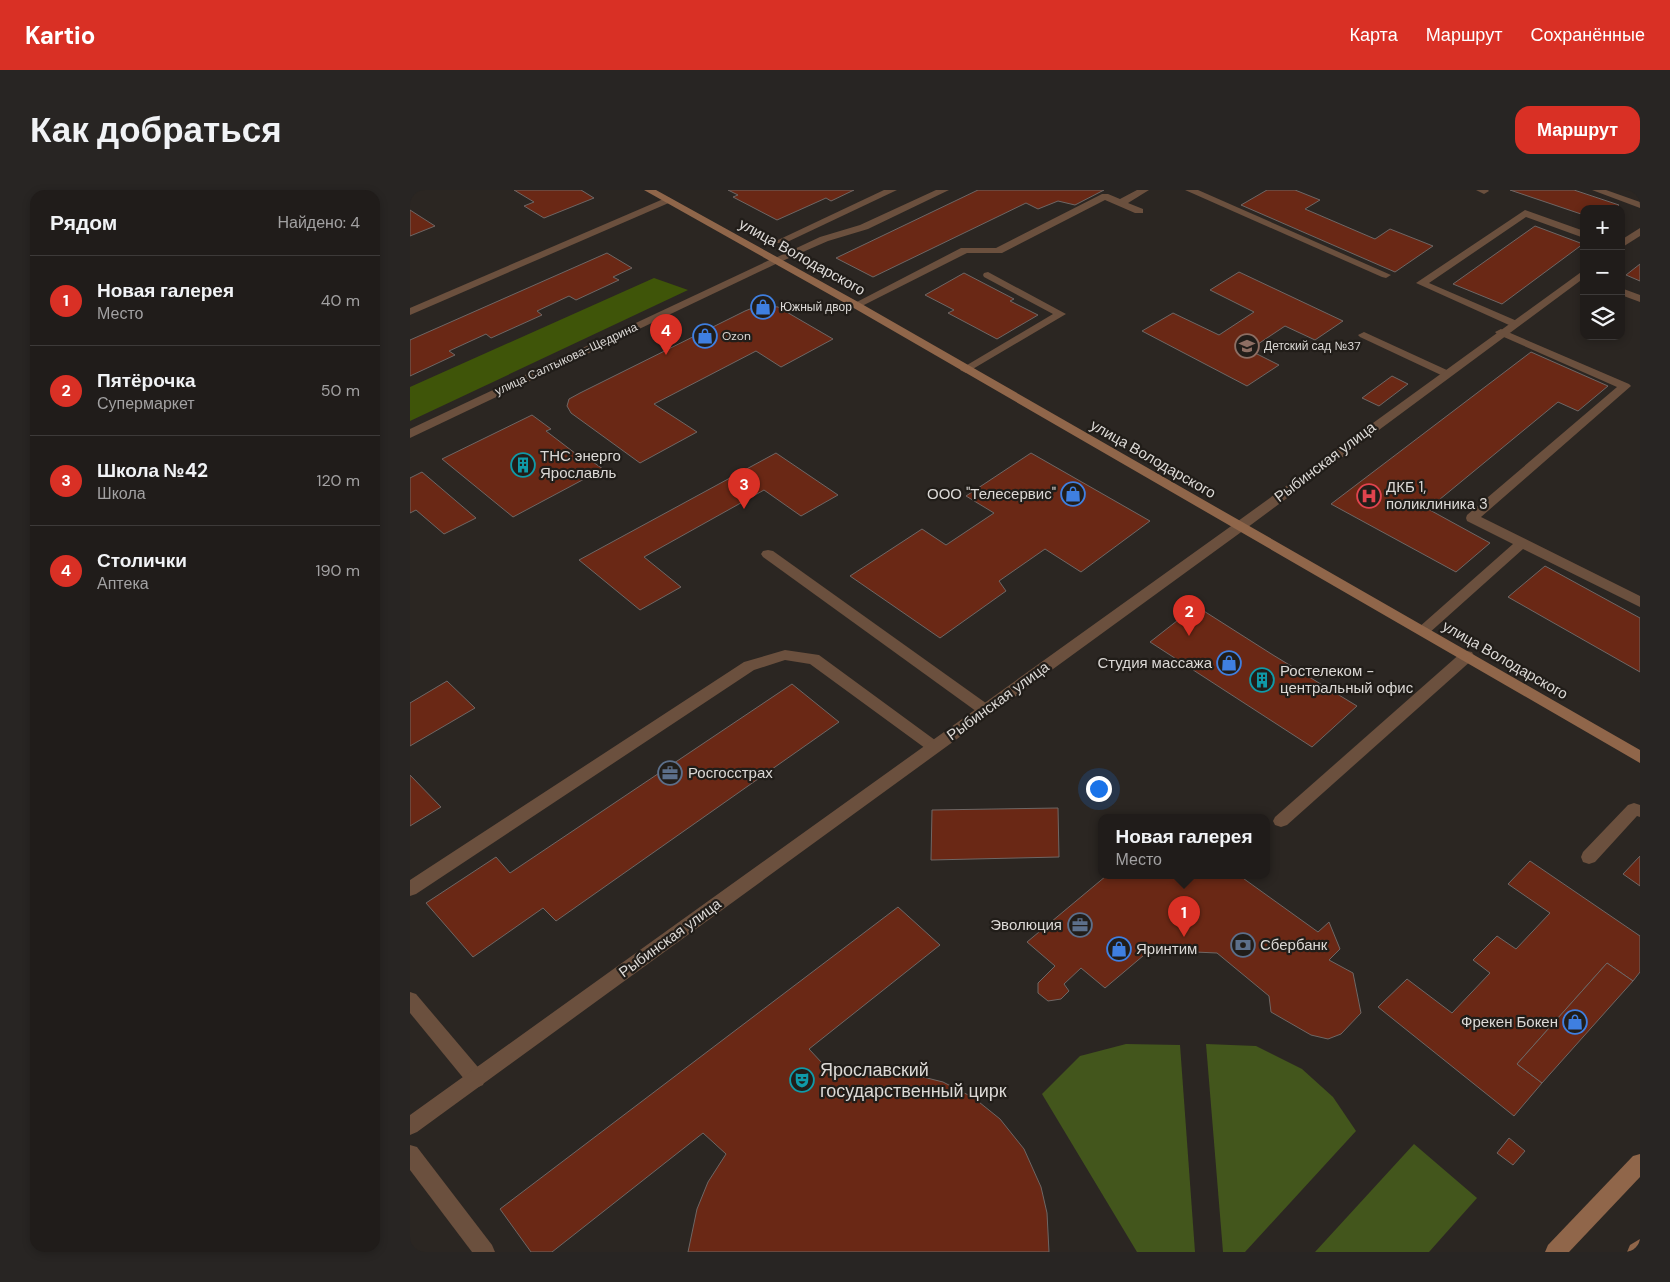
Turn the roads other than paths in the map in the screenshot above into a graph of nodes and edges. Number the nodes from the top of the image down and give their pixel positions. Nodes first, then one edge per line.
1 (649, 190) edge
2 (892, 190) edge
3 (944, 190) edge
4 (1144, 190) edge
5 (1190, 190) edge
6 (1597, 190) edge
7 (668, 200) junction
8 (1120, 202) junction
9 (1640, 205) edge
10 (1139, 211) dead end
11 (1640, 231) edge
12 (1580, 234) edge
13 (781, 241) dead end
14 (1625, 242) edge
15 (776, 260) junction
16 (988, 275) dead end
17 (1386, 275) dead end
18 (1580, 276) edge
19 (1625, 292) edge
20 (1640, 298) edge
21 (856, 305) junction
22 (410, 312) edge
23 (1514, 323) junction
24 (1501, 332) junction
25 (1364, 335) dead end
26 (966, 370) junction
27 (1446, 373) junction
28 (410, 434) edge
29 (1239, 527) junction
30 (1522, 543) junction
31 (768, 554) dead end
32 (1640, 602) edge
33 (1423, 631) junction
34 (1467, 656) junction
35 (985, 710) junction
36 (934, 747) junction
37 (1640, 757) edge
38 (1640, 811) edge
39 (1281, 821) dead end
40 (1589, 857) dead end
41 (410, 889) edge
42 (410, 1000) edge
43 (476, 1078) junction
44 (410, 1126) edge
45 (410, 1154) edge
46 (1640, 1163) edge
47 (485, 1252) edge
48 (1555, 1252) edge

1 - 7 street, улица Володарского
2 - 13 street
3 - 15 street, улица Салтыкова-Щедрина
4 - 8 street
5 - 17 street
6 - 9 street
7 - 15 street, улица Володарского
7 - 22 street
8 - 10 street
8 - 21 street
11 - 14 street
12 - 23 street
15 - 21 street, улица Володарского
15 - 28 street, улица Салтыкова-Щедрина
16 - 26 street
18 - 23 street, Рыбинская улица
19 - 20 street
21 - 26 street, улица Володарского
23 - 24 street, Рыбинская улица
24 - 27 street, Рыбинская улица
24 - 30 street
25 - 27 street
26 - 29 street, улица Володарского
27 - 29 street, Рыбинская улица
29 - 33 street, улица Володарского
29 - 35 street, Рыбинская улица
30 - 32 street
30 - 33 street
31 - 35 street
33 - 34 street, улица Володарского
34 - 37 street, улица Володарского
34 - 39 street
35 - 36 street, Рыбинская улица
36 - 41 street
36 - 43 street, Рыбинская улица
38 - 40 street
42 - 43 street
43 - 44 street, Рыбинская улица
45 - 47 street
46 - 48 street

